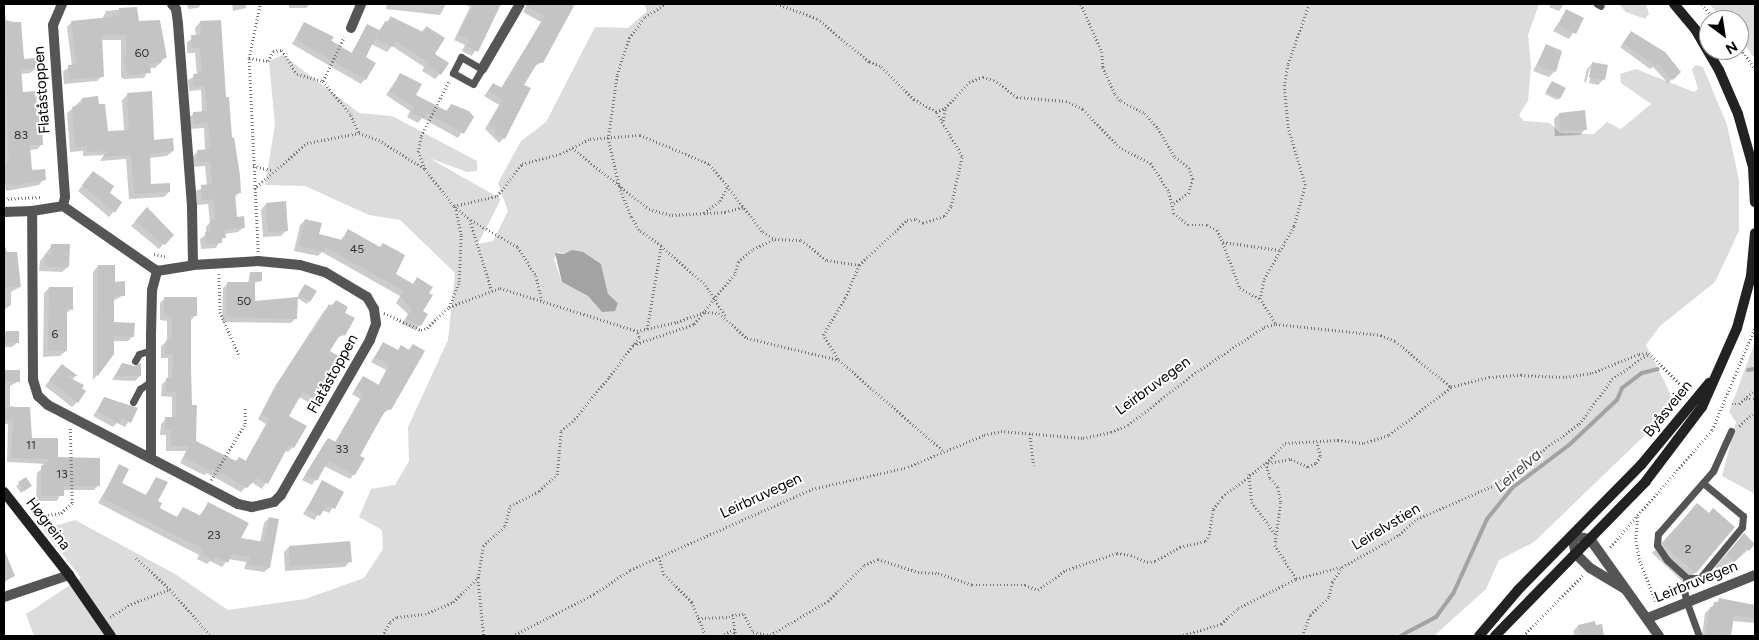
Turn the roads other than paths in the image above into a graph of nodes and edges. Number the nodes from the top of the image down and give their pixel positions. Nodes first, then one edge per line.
1 (62, 4) edge
2 (172, 4) edge
3 (362, 4) edge
4 (520, 4) edge
5 (1674, 4) edge
6 (351, 28) road end
7 (482, 69) junction
8 (1755, 202) edge
9 (63, 206) junction
10 (32, 211) junction
11 (4, 212) edge
12 (1755, 233) edge
13 (193, 264) junction
14 (157, 271) junction
15 (151, 350) junction
16 (135, 361) dead end
17 (1712, 380) junction
18 (150, 382) junction
19 (133, 402) dead end
20 (1731, 431) dead end
21 (151, 458) junction
22 (1703, 483) junction
23 (4, 492) edge
24 (1572, 536) junction
25 (1590, 539) junction
26 (1576, 554) junction
27 (69, 575) junction
28 (1755, 575) edge
29 (1687, 578) junction
30 (1625, 589) junction
31 (4, 597) edge
32 (1686, 601) junction
33 (1648, 618) junction
34 (111, 636) edge
35 (1479, 636) edge
36 (1495, 636) edge
37 (1659, 636) edge
38 (1699, 636) edge

1 - 9 street, Flatåstoppen
2 - 13 street
3 - 6 street
4 - 7 street
5 - 8 main road
7 - 7 lane
9 - 10 street
9 - 14 street
10 - 11 street
10 - 21 street, Flatåstoppen
12 - 17 main road
13 - 14 street
13 - 21 street, Flatåstoppen
14 - 15 street
15 - 16 lane
15 - 18 street
17 - 24 main road, Byåsveien
17 - 25 main road, Byåsveien
18 - 19 lane
18 - 21 street
20 - 22 lane
22 - 29 lane
22 - 29 lane
23 - 27 main road, Høgreina
24 - 25 street
24 - 26 street
24 - 35 main road, Byåsveien
25 - 26 main road, Byåsveien
25 - 30 street, Leirbruvegen
26 - 30 street, Leirbruvegen
26 - 36 main road, Byåsveien
27 - 31 street
27 - 34 main road, Høgreina
28 - 32 street, Leirbruvegen
29 - 32 lane
30 - 33 street, Leirbruvegen
32 - 33 street, Leirbruvegen
32 - 38 lane
33 - 37 street, Leirbruvegen

